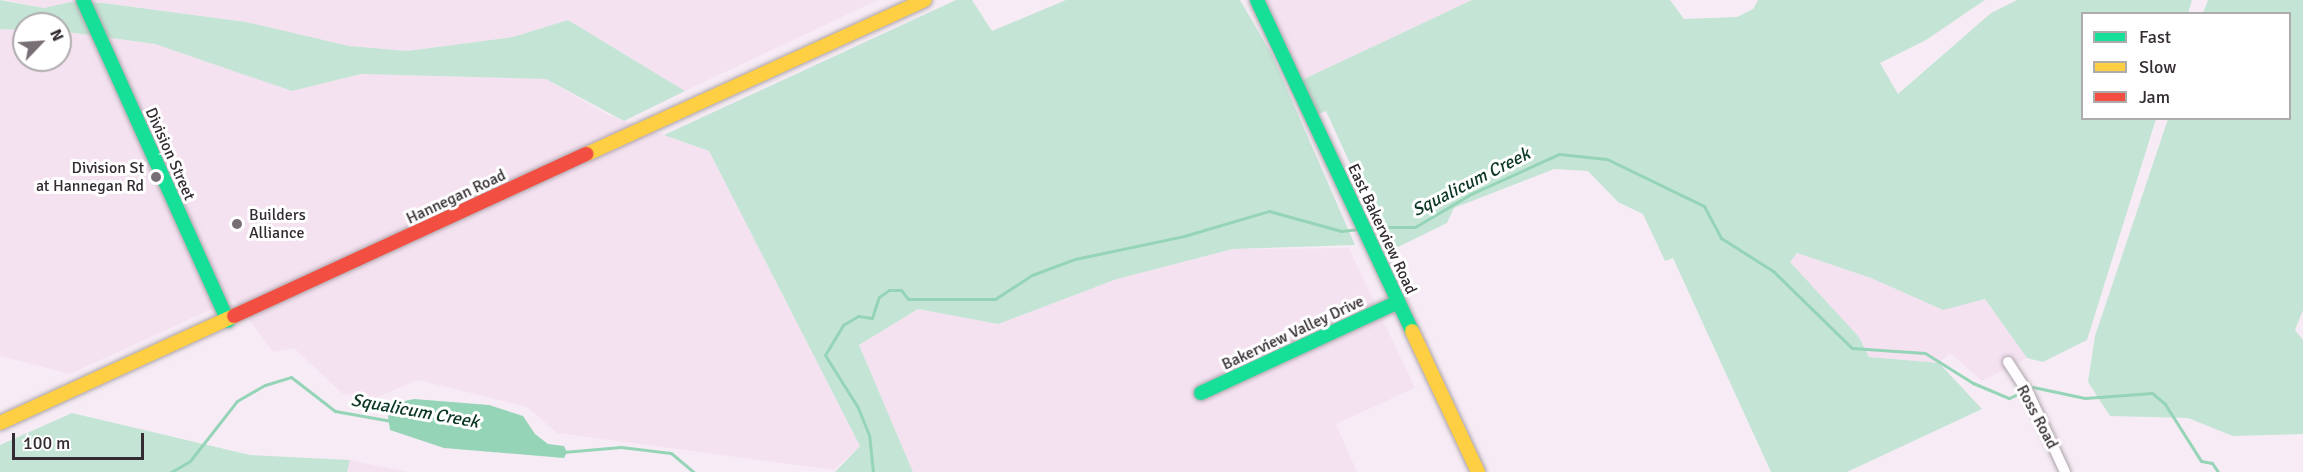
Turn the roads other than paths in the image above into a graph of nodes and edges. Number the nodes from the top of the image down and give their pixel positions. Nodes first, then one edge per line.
1 (83, 0) edge
2 (925, 0) edge
3 (1257, 0) edge
4 (1398, 302) junction
5 (228, 321) junction
6 (2008, 362) dead end
7 (1201, 393) dead end
8 (0, 423) edge
9 (1478, 472) edge
10 (2065, 472) edge

1 - 5 street, Division Street
2 - 5 street, Hannegan Road
3 - 4 street, East Bakerview Road
4 - 7 street, Bakerview Valley Drive
4 - 9 street, East Bakerview Road
5 - 8 street, Hannegan Road
6 - 10 street, Ross Road

